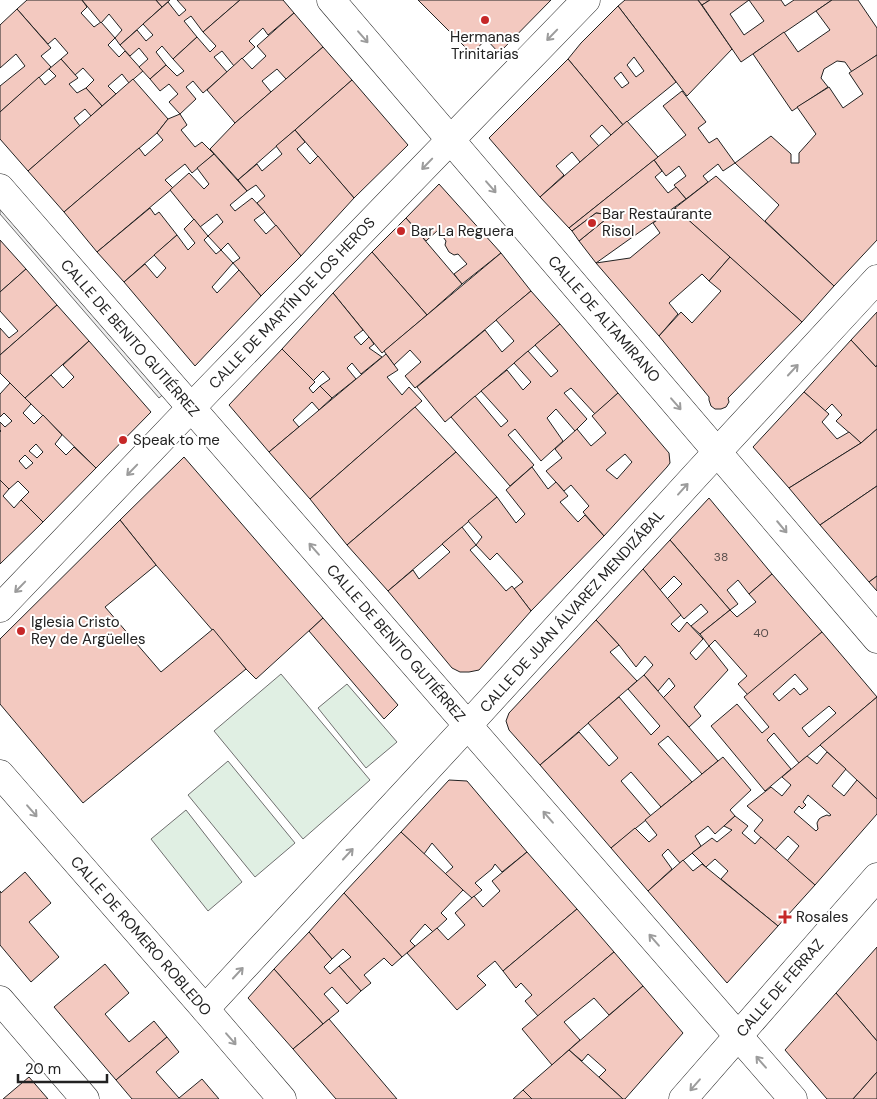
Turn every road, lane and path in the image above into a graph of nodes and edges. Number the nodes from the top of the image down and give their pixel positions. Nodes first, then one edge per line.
1 (331, 0) edge
2 (586, 0) edge
3 (450, 140) junction
4 (0, 188) edge
5 (877, 279) edge
6 (191, 408) junction
7 (718, 452) junction
8 (0, 608) edge
9 (877, 639) edge
10 (468, 725) junction
11 (0, 774) edge
12 (877, 877) edge
13 (0, 1000) edge
14 (205, 1009) junction
15 (738, 1036) junction
16 (85, 1099) edge
17 (282, 1099) edge
18 (683, 1099) edge
19 (793, 1099) edge

1 -> 3 street, CALLE DE ALTAMIRANO
2 -> 3 street, CALLE DE MARTÍN DE LOS HEROS
3 -> 6 street, CALLE DE MARTÍN DE LOS HEROS
3 -> 7 street, CALLE DE ALTAMIRANO
4 - 6 street, CALLE DE BENITO GUTIÉRREZ
7 -> 5 street, CALLE DE JUAN ÁLVAREZ MENDIZÁBAL
6 -> 8 street, CALLE DE MARTÍN DE LOS HEROS
10 -> 6 street, CALLE DE BENITO GUTIÉRREZ
7 -> 9 street, CALLE DE ALTAMIRANO
10 -> 7 street, CALLE DE JUAN ÁLVAREZ MENDIZÁBAL
14 -> 10 street, CALLE DE JUAN ÁLVAREZ MENDIZÁBAL
15 -> 10 street, CALLE DE BENITO GUTIÉRREZ
11 -> 14 street, CALLE DE ROMERO ROBLEDO
12 - 15 street, CALLE DE FERRAZ
13 - 16 street
14 -> 17 street, CALLE DE ROMERO ROBLEDO
15 -> 18 street, CALLE DE FERRAZ
19 -> 15 street, CALLE DE BENITO GUTIÉRREZ

